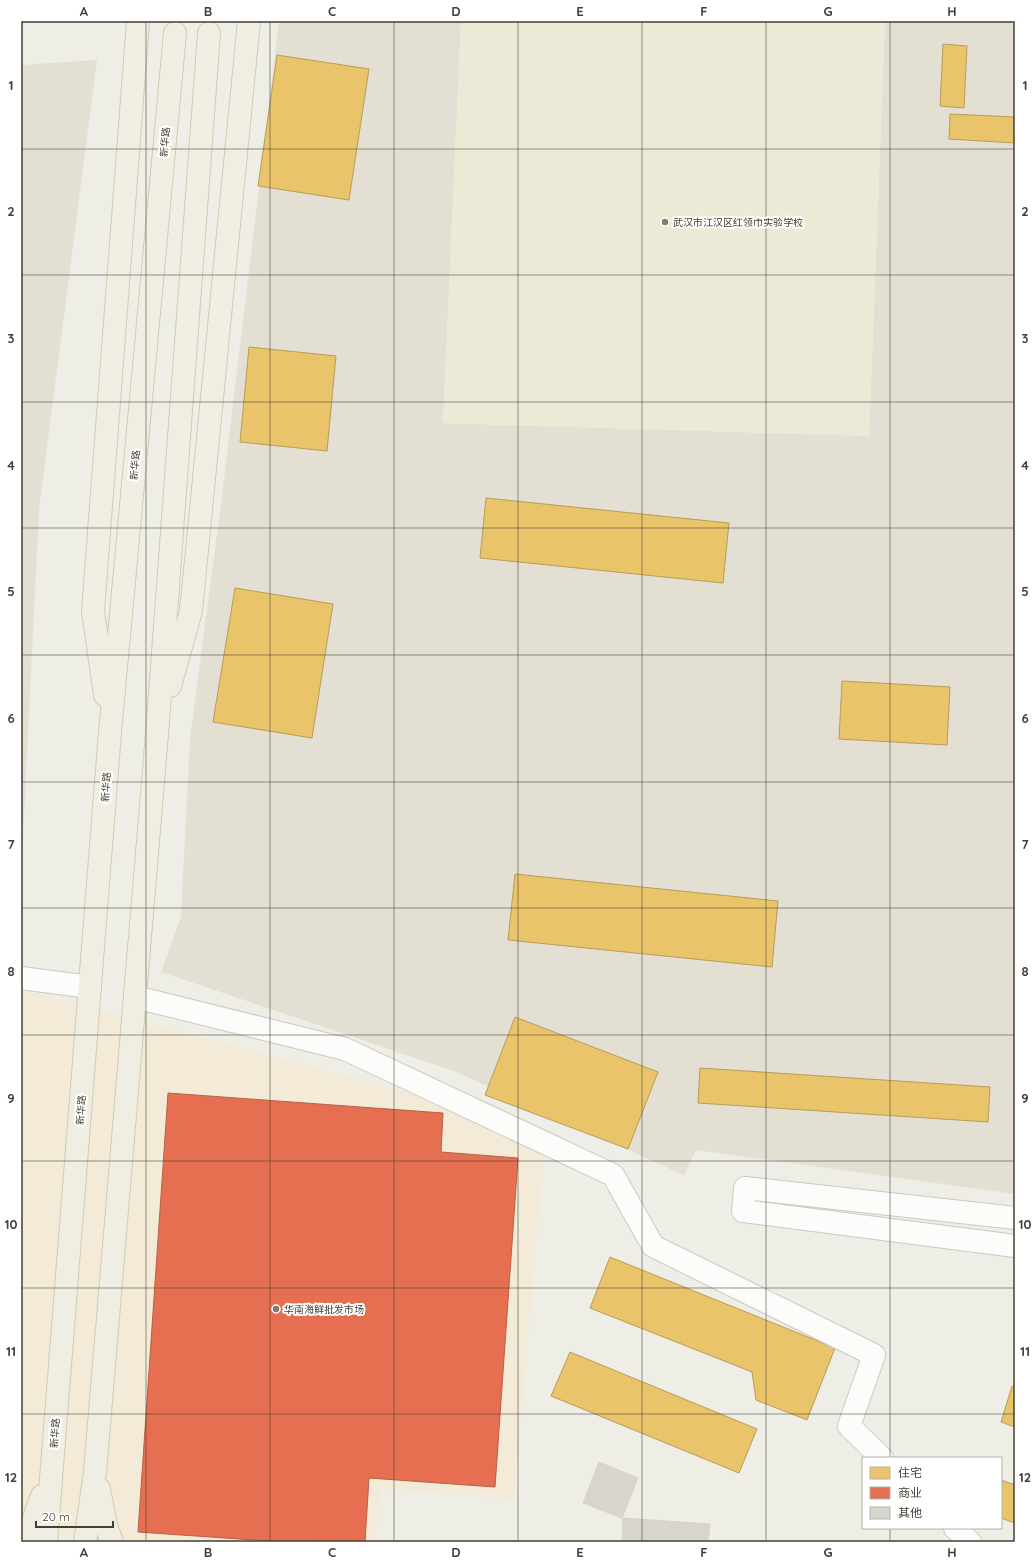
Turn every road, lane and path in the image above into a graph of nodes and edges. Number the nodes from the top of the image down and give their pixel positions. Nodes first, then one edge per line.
1 (138, 21) edge
2 (249, 21) edge
3 (175, 33) dead end
4 (209, 33) dead end
5 (110, 732) junction
6 (157, 734) junction
7 (21, 978) edge
8 (90, 987) junction
9 (135, 996) junction
10 (1015, 1218) edge
11 (1015, 1246) edge
12 (881, 1457) edge
13 (53, 1466) junction
14 (95, 1472) junction
15 (956, 1529) edge
16 (23, 1542) edge
17 (46, 1542) edge
18 (85, 1542) edge
19 (112, 1542) edge
20 (970, 1542) edge

1 - 5 main road
2 - 6 main road
3 - 5 main road, 新华路
4 - 6 main road
5 - 8 main road, 新华路
6 - 9 main road
7 - 8 street
8 - 13 main road, 新华路
9 - 12 street
9 - 14 main road
10 - 11 street
13 - 16 main road
13 - 17 main road, 新华路
14 - 18 main road
14 - 19 main road
15 - 20 street

